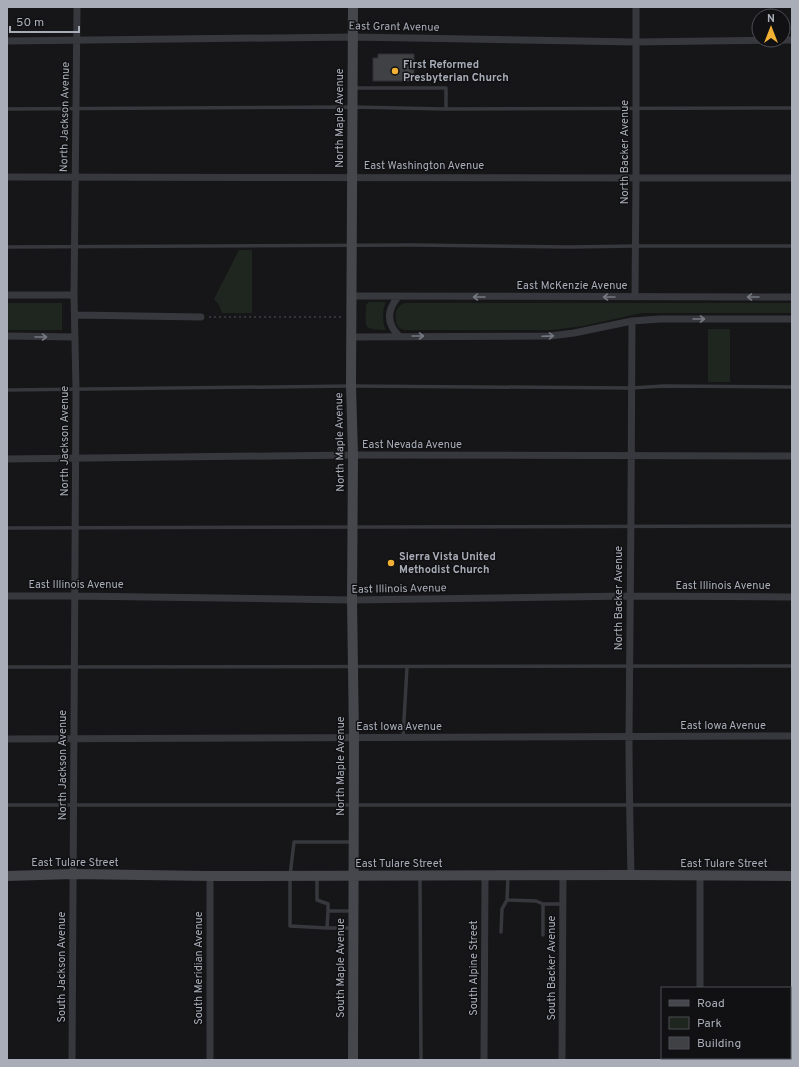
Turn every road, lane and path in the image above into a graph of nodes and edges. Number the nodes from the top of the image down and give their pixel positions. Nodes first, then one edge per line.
1 (77, 7) edge
2 (353, 7) edge
3 (636, 7) edge
4 (353, 38) junction
5 (751, 40) edge
6 (7, 41) edge
7 (77, 41) junction
8 (636, 42) junction
9 (352, 88) junction
10 (352, 107) junction
11 (792, 108) edge
12 (7, 109) edge
13 (77, 109) junction
14 (446, 109) junction
15 (636, 109) junction
16 (75, 176) junction
17 (7, 177) edge
18 (352, 177) junction
19 (636, 178) junction
20 (792, 178) edge
21 (352, 246) junction
22 (636, 246) junction
23 (792, 246) edge
24 (7, 247) edge
25 (75, 247) junction
26 (7, 295) edge
27 (74, 295) junction
28 (351, 296) junction
29 (398, 297) junction
30 (635, 297) junction
31 (792, 297) edge
32 (75, 315) junction
33 (201, 316) joint
34 (351, 317) junction
35 (792, 319) edge
36 (632, 321) junction
37 (7, 336) edge
38 (399, 336) junction
39 (75, 337) junction
40 (351, 337) junction
41 (351, 386) junction
42 (792, 387) edge
43 (631, 388) junction
44 (7, 390) edge
45 (76, 390) junction
46 (353, 456) junction
47 (792, 456) edge
48 (631, 457) junction
49 (7, 459) edge
50 (76, 459) junction
51 (630, 526) junction
52 (792, 526) edge
53 (7, 528) edge
54 (76, 528) junction
55 (352, 528) junction
56 (7, 596) edge
57 (75, 596) junction
58 (630, 596) junction
59 (792, 597) edge
60 (352, 600) junction
61 (631, 666) junction
62 (792, 666) edge
63 (7, 667) edge
64 (74, 667) junction
65 (353, 667) junction
66 (407, 667) junction
67 (792, 736) edge
68 (629, 737) junction
69 (354, 738) junction
70 (403, 738) junction
71 (7, 739) edge
72 (73, 739) junction
73 (7, 805) edge
74 (73, 805) junction
75 (353, 805) junction
76 (630, 805) junction
77 (792, 805) edge
78 (353, 842) junction
79 (73, 874) junction
80 (630, 875) junction
81 (7, 876) edge
82 (210, 876) junction
83 (290, 876) junction
84 (317, 876) junction
85 (353, 876) junction
86 (420, 876) junction
87 (485, 876) junction
88 (508, 876) junction
89 (563, 876) junction
90 (700, 876) junction
91 (792, 876) edge
92 (507, 900) junction
93 (543, 904) junction
94 (563, 904) junction
95 (328, 911) junction
96 (353, 912) junction
97 (327, 928) junction
98 (353, 928) junction
99 (502, 932) dead end
100 (543, 935) dead end
101 (700, 987) edge
102 (72, 1060) edge
103 (210, 1060) edge
104 (353, 1060) edge
105 (421, 1060) edge
106 (484, 1060) edge
107 (562, 1060) edge

1 - 7 street, North Jackson Avenue
2 - 4 main road, North Maple Avenue
3 - 8 street, North Backer Avenue
4 - 7 street, East Grant Avenue
4 - 8 street, East Grant Avenue
4 - 9 main road, North Maple Avenue
5 - 8 street, East Grant Avenue
6 - 7 street, East Grant Avenue
7 - 13 street, North Jackson Avenue
8 - 15 street, North Backer Avenue
9 - 10 main road, North Maple Avenue
9 - 14 lane
10 - 13 lane
10 - 14 lane
10 - 18 main road, North Maple Avenue
11 - 15 lane
12 - 13 lane
13 - 16 street, North Jackson Avenue
14 - 15 lane
15 - 19 street, North Backer Avenue
16 - 17 street, East Washington Avenue
16 - 18 street, East Washington Avenue
16 - 25 street, North Jackson Avenue
18 - 19 street, East Washington Avenue
18 - 21 main road, North Maple Avenue
19 - 20 street, East Washington Avenue
19 - 22 street, North Backer Avenue
21 - 22 lane
21 - 25 lane
21 - 28 main road, North Maple Avenue
22 - 23 lane
22 - 30 street, North Backer Avenue
24 - 25 lane
25 - 27 street, North Jackson Avenue
26 - 27 street
27 - 32 street, North Jackson Avenue
28 - 29 street, East McKenzie Avenue
28 - 34 main road, North Maple Avenue
30 -> 29 street, East McKenzie Avenue
29 - 38 street
31 -> 30 street, East McKenzie Avenue
32 - 33 street
32 - 39 street, North Jackson Avenue
33 - 34 path
34 - 40 main road, North Maple Avenue
36 -> 35 street
38 -> 36 street
36 - 43 street, North Backer Avenue
37 -> 39 street
38 - 40 street
39 - 45 street, North Jackson Avenue
40 - 41 main road, North Maple Avenue
41 - 43 lane
41 - 45 lane
41 - 46 main road, North Maple Avenue
42 - 43 lane
43 - 48 street, North Backer Avenue
44 - 45 lane
45 - 50 street, North Jackson Avenue
46 - 48 street, East Nevada Avenue
46 - 50 street, East Nevada Avenue
46 - 55 main road, North Maple Avenue
47 - 48 street, East Nevada Avenue
48 - 51 street, North Backer Avenue
49 - 50 street, East Nevada Avenue
50 - 54 street, North Jackson Avenue
51 - 52 lane
51 - 55 lane
51 - 58 street, North Backer Avenue
53 - 54 lane
54 - 55 lane
54 - 57 street, North Jackson Avenue
55 - 60 main road, North Maple Avenue
56 - 57 street, East Illinois Avenue
57 - 60 street, East Illinois Avenue
57 - 64 street, North Jackson Avenue
58 - 59 street, East Illinois Avenue
58 - 60 street, East Illinois Avenue
58 - 61 street, North Backer Avenue
60 - 65 main road, North Maple Avenue
61 - 62 lane
61 - 66 lane
61 - 68 street, North Backer Avenue
63 - 64 lane
64 - 65 lane
64 - 72 street, North Jackson Avenue
65 - 66 lane
65 - 69 main road, North Maple Avenue
66 - 70 lane
67 - 68 street, East Iowa Avenue
68 - 70 street, East Iowa Avenue
68 - 76 street, North Backer Avenue
69 - 70 street, East Iowa Avenue
69 - 72 street, East Iowa Avenue
69 - 75 main road, North Maple Avenue
71 - 72 street, East Iowa Avenue
72 - 74 street, North Jackson Avenue
73 - 74 lane
74 - 75 lane
74 - 79 street, North Jackson Avenue
75 - 76 lane
75 - 78 main road, North Maple Avenue
76 - 77 lane
76 - 80 street, North Backer Avenue
78 - 83 lane
78 - 85 main road, North Maple Avenue
79 - 81 main road, East Tulare Street
79 - 82 main road, East Tulare Street
79 - 102 street, South Jackson Avenue
80 - 89 main road, East Tulare Street
80 - 90 main road, East Tulare Street
82 - 83 main road, East Tulare Street
82 - 103 street, South Meridian Avenue
83 - 84 main road, East Tulare Street
83 - 97 lane
84 - 85 main road, East Tulare Street
84 - 95 lane
85 - 86 main road, East Tulare Street
85 - 96 main road, South Maple Avenue
86 - 87 main road, East Tulare Street
86 - 105 lane
87 - 88 main road, East Tulare Street
87 - 106 street, South Alpine Street
88 - 89 main road, East Tulare Street
88 - 92 lane
89 - 94 street, South Backer Avenue
90 - 91 main road, East Tulare Street
90 - 101 street
92 - 93 lane
92 - 99 lane
93 - 94 lane
93 - 100 lane
94 - 107 street, South Backer Avenue
95 - 96 lane
95 - 97 lane
96 - 98 main road, South Maple Avenue
97 - 98 lane
98 - 104 main road, South Maple Avenue

